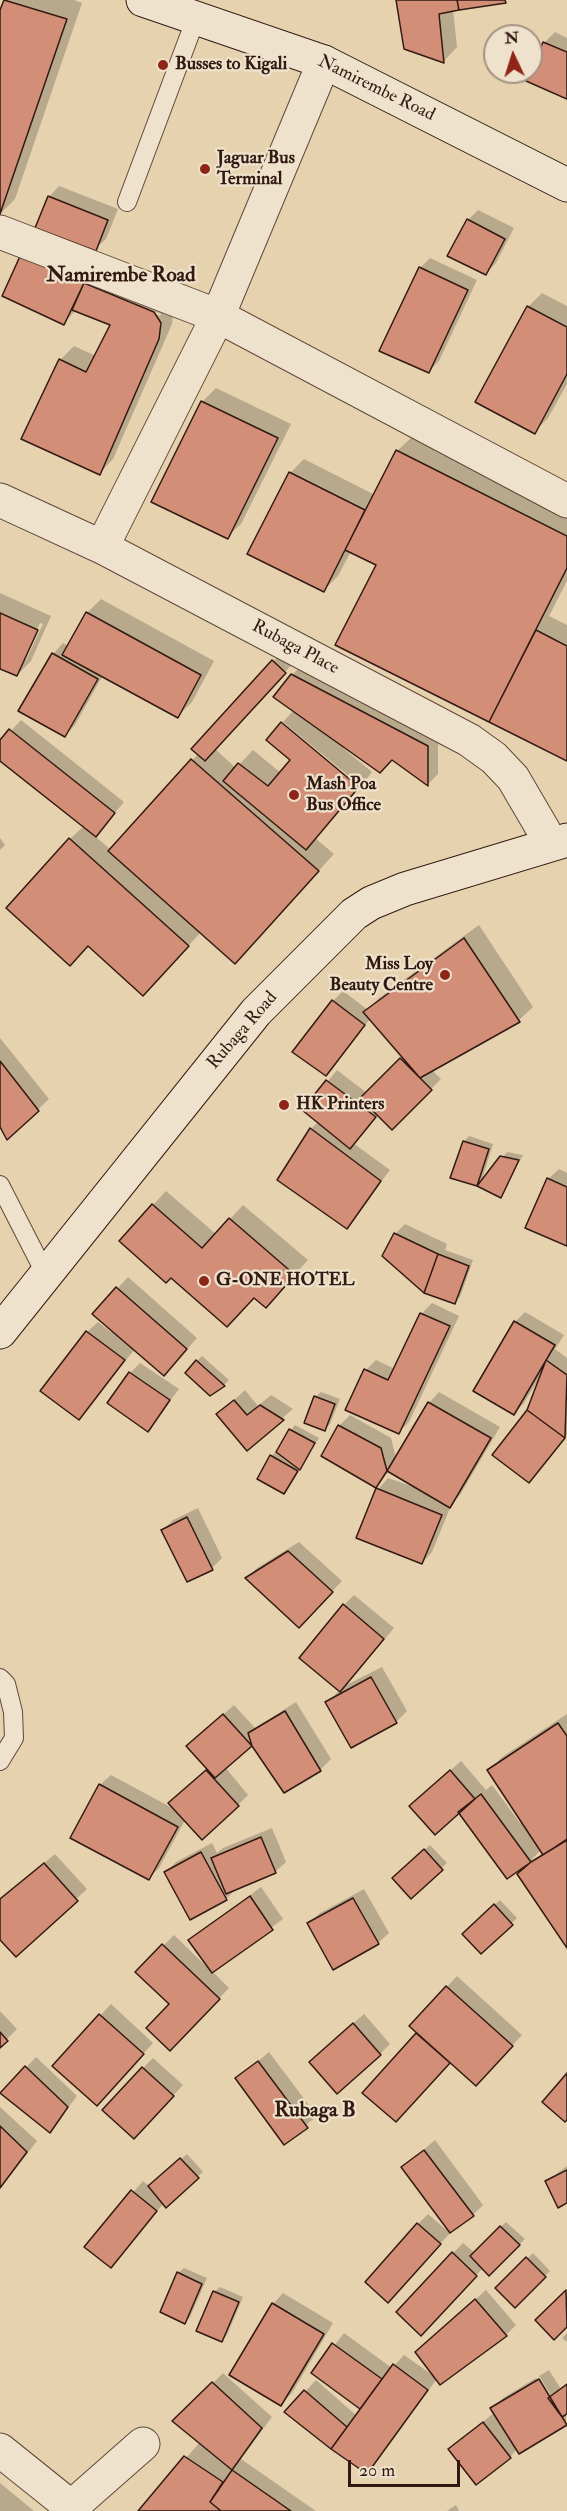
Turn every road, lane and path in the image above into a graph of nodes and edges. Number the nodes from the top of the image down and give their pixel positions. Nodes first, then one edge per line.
1 (143, 0) edge
2 (196, 18) junction
3 (324, 62) junction
4 (567, 185) edge
5 (127, 202) dead end
6 (0, 232) edge
7 (218, 316) junction
8 (0, 500) edge
9 (567, 501) edge
10 (102, 547) junction
11 (559, 842) edge
12 (0, 1185) edge
13 (46, 1275) junction
14 (0, 1332) edge
15 (0, 1678) edge
16 (0, 1761) edge
17 (143, 2444) dead end
18 (0, 2450) edge
19 (69, 2509) edge

1 - 2 street, Namirembe Road
2 - 3 street, Namirembe Road
2 - 5 lane
3 - 4 street, Namirembe Road
3 - 7 street
6 - 7 street
7 - 9 street
7 - 10 street
8 - 10 street, Rubaga Place
10 - 11 street, Rubaga Place
11 - 13 street, Rubaga Road
12 - 13 lane
13 - 14 street, Rubaga Road
15 - 16 lane
17 - 19 street
18 - 19 street

